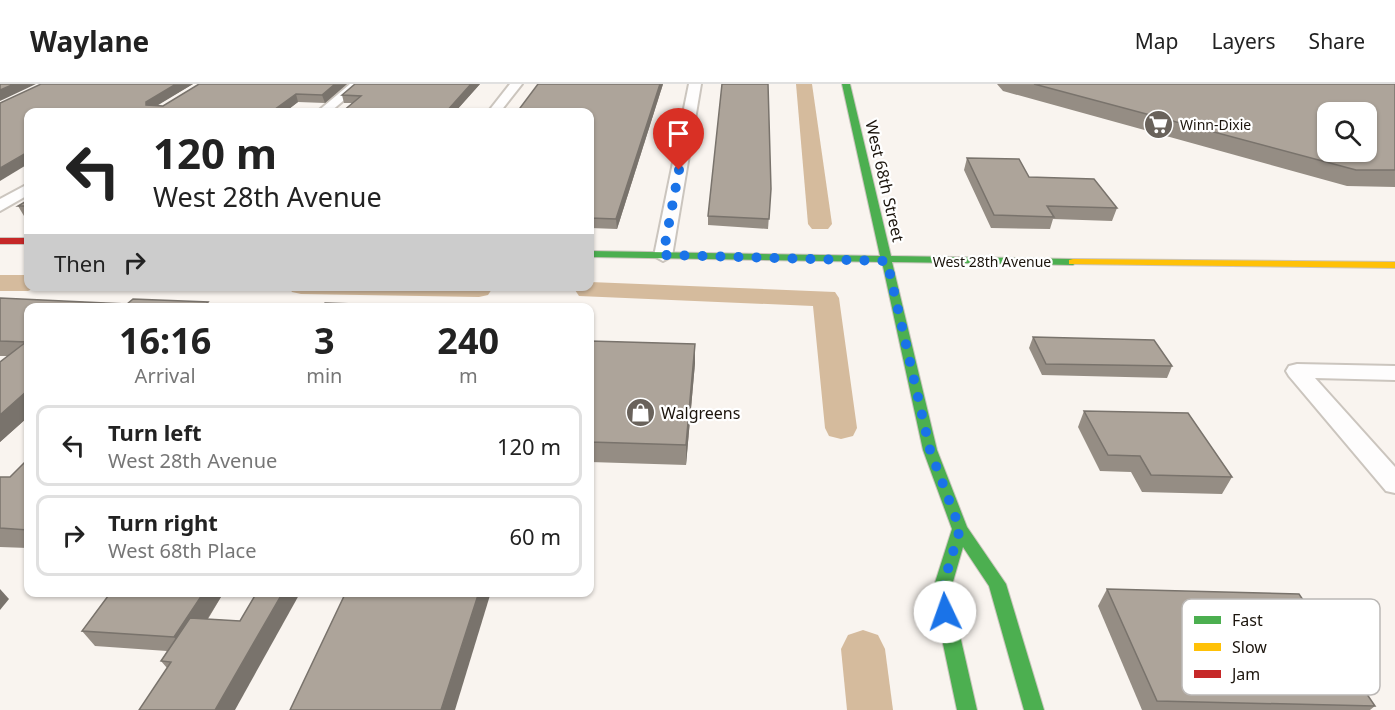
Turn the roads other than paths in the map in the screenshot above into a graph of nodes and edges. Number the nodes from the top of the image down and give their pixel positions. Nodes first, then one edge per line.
1 (357, 84) edge
2 (516, 84) edge
3 (695, 84) edge
4 (846, 84) edge
5 (328, 108) edge
6 (497, 108) edge
7 (24, 191) edge
8 (0, 206) edge
9 (0, 241) edge
10 (24, 241) edge
11 (594, 254) edge
12 (663, 255) junction
13 (887, 261) junction
14 (1395, 265) edge
15 (1395, 373) edge
16 (1395, 484) edge
17 (960, 529) junction
18 (967, 710) edge
19 (1034, 710) edge

1 - 5 street
2 - 6 street
3 - 12 street
4 - 13 main road, West 68th Street
7 - 8 street
9 - 10 main road
11 - 12 main road, West 28th Avenue
12 - 13 main road, West 28th Avenue
13 - 14 main road, West 28th Avenue
13 - 17 main road, West 68th Street
15 - 16 street
17 - 18 main road
17 - 19 main road, West 68th Street

